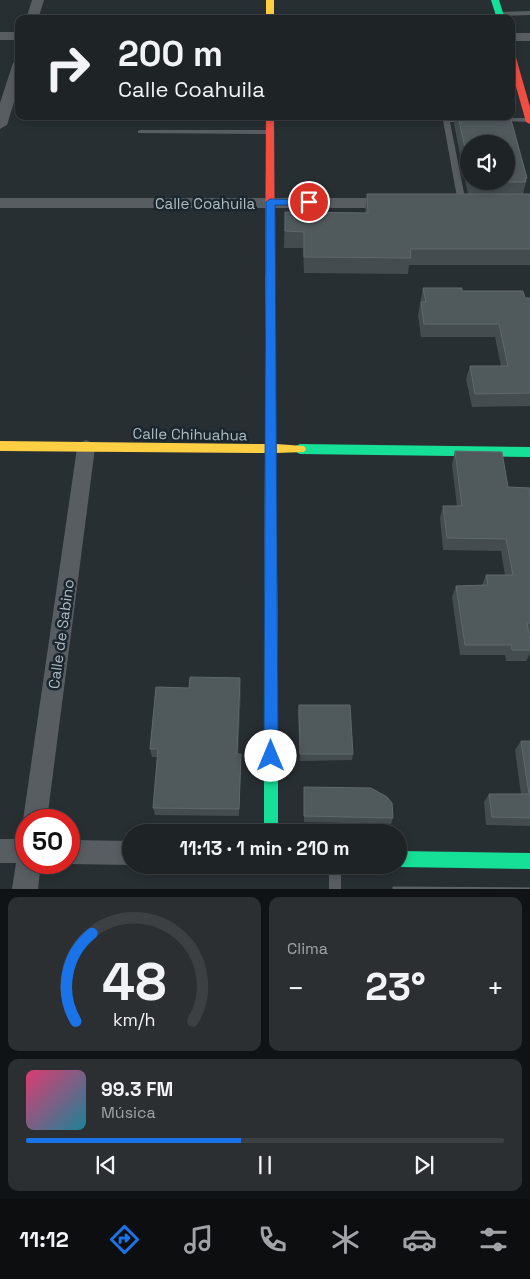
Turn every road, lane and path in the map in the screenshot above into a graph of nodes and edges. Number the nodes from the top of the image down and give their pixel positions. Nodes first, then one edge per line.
1 (38, 0) edge
2 (270, 0) edge
3 (496, 0) edge
4 (530, 13) edge
5 (33, 15) edge
6 (270, 15) edge
7 (500, 15) edge
8 (510, 15) edge
9 (0, 36) edge
10 (15, 36) edge
11 (515, 37) edge
12 (530, 37) edge
13 (515, 68) edge
14 (15, 76) edge
15 (270, 120) edge
16 (474, 120) edge
17 (492, 120) edge
18 (530, 121) edge
19 (0, 125) edge
20 (140, 132) dead end
21 (270, 132) junction
22 (270, 202) junction
23 (0, 203) edge
24 (405, 203) edge
25 (443, 203) edge
26 (467, 203) joint
27 (0, 446) edge
28 (86, 448) junction
29 (270, 450) junction
30 (530, 452) edge
31 (37, 809) edge
32 (271, 824) edge
33 (0, 851) edge
34 (15, 851) edge
35 (80, 852) edge
36 (122, 853) edge
37 (407, 858) edge
38 (530, 861) edge
39 (27, 874) edge
40 (335, 874) edge
41 (25, 889) edge
42 (335, 889) edge

1 - 5 street
2 - 6 main road
3 - 7 main road
4 - 8 lane
9 - 10 street
11 - 12 street
13 - 18 main road
14 - 19 street
15 - 21 main road
16 - 26 lane
17 - 18 lane
20 - 21 lane
21 - 22 main road
22 - 23 street, Calle Coahuila
22 - 24 street, Calle Coahuila
22 - 29 main road
25 - 26 street
27 - 28 main road, Calle Chihuahua
28 - 29 main road, Calle Chihuahua
28 - 31 street, Calle de Sabino
29 - 30 main road, Calle Chihuahua
29 - 32 main road
33 - 34 street
35 - 36 street
37 - 38 main road
39 - 41 street
40 - 42 lane

